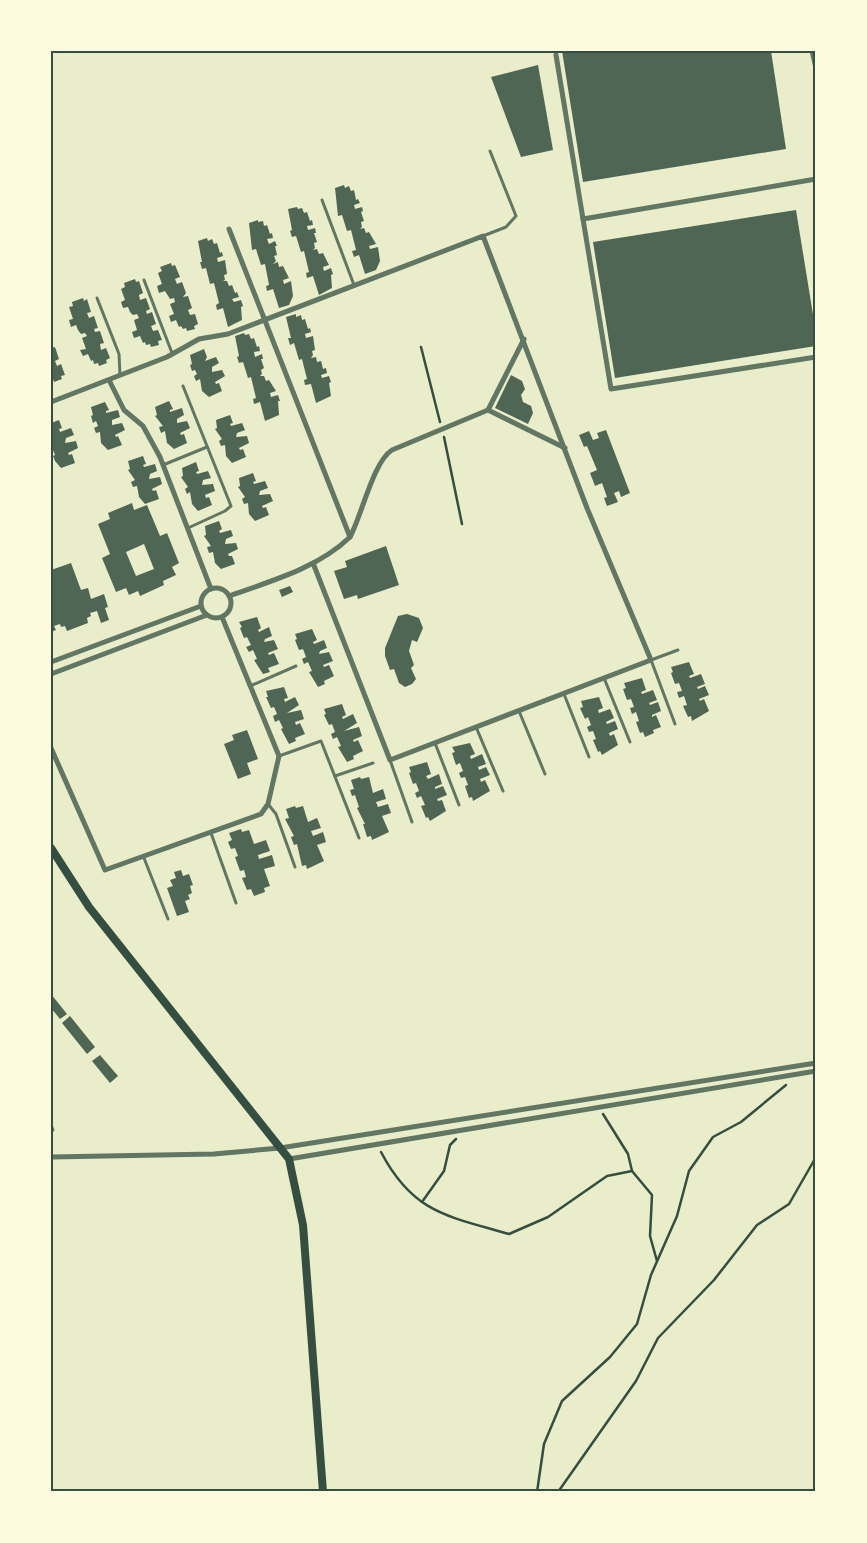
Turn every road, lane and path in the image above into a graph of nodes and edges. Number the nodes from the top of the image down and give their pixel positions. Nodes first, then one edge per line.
1 (812, 51) edge
2 (556, 55) dead end
3 (816, 68) edge
4 (490, 151) dead end
5 (816, 179) edge
6 (322, 200) dead end
7 (583, 219) junction
8 (229, 229) dead end
9 (483, 236) junction
10 (144, 280) dead end
11 (354, 285) junction
12 (97, 298) dead end
13 (264, 320) junction
14 (524, 339) junction
15 (421, 347) dead end
16 (172, 353) junction
17 (816, 357) edge
18 (120, 376) junction
19 (109, 380) junction
20 (183, 386) dead end
21 (51, 402) edge
22 (488, 410) junction
23 (442, 429) junction
24 (208, 447) junction
25 (564, 448) junction
26 (163, 465) junction
27 (462, 524) dead end
28 (188, 528) junction
29 (350, 537) junction
30 (313, 563) junction
31 (211, 588) junction
32 (229, 596) junction
33 (201, 606) junction
34 (206, 615) junction
35 (222, 617) junction
36 (678, 650) dead end
37 (651, 660) junction
38 (51, 662) edge
39 (296, 666) dead end
40 (51, 674) edge
41 (604, 678) junction
42 (250, 686) junction
43 (564, 693) junction
44 (519, 710) junction
45 (675, 724) dead end
46 (476, 727) junction
47 (630, 742) dead end
48 (435, 743) junction
49 (51, 748) edge
50 (279, 756) junction
51 (589, 757) dead end
52 (390, 760) junction
53 (373, 763) dead end
54 (545, 774) dead end
55 (335, 776) junction
56 (503, 791) dead end
57 (268, 804) junction
58 (459, 804) dead end
59 (412, 822) dead end
60 (210, 833) junction
61 (359, 838) dead end
62 (51, 848) edge
63 (144, 858) junction
64 (295, 867) dead end
65 (236, 903) dead end
66 (168, 919) dead end
67 (816, 1063) edge
68 (816, 1071) edge
69 (801, 1073) junction
70 (599, 1107) junction
71 (51, 1124) edge
72 (466, 1129) junction
73 (53, 1130) dead end
74 (377, 1144) junction
75 (280, 1148) junction
76 (51, 1157) edge
77 (816, 1157) edge
78 (289, 1159) junction
79 (632, 1171) junction
80 (422, 1202) junction
81 (658, 1262) junction
82 (323, 1492) edge
83 (538, 1492) edge
84 (558, 1492) edge

1 - 3 street
2 - 7 street
4 - 9 lane
5 - 7 street
6 - 11 lane
7 - 17 street
8 - 13 street
9 - 11 street
9 - 14 street
10 - 16 lane
11 - 13 street
12 - 18 lane
13 - 16 street
13 - 29 street
14 - 22 street
14 - 25 street
15 - 23 path
16 - 18 street
18 - 19 street
19 - 21 street
19 - 26 street
20 - 24 lane
22 - 23 street
22 - 25 street
23 - 27 path
23 - 29 street
24 - 26 lane
24 - 28 lane
25 - 37 street
26 - 28 street
28 - 31 street
29 - 30 street
30 - 32 street
30 - 52 street
31 - 32 street
31 - 33 street
32 - 35 street
33 - 34 street
33 - 38 street
34 - 35 street
34 - 40 street
35 - 42 street
36 - 37 lane
37 - 41 street
37 - 45 lane
39 - 42 lane
41 - 43 street
41 - 47 lane
42 - 50 street
43 - 44 street
43 - 51 lane
44 - 46 street
44 - 54 lane
46 - 48 street
46 - 56 lane
48 - 52 street
48 - 58 lane
49 - 63 street
50 - 55 lane
50 - 57 street
52 - 59 lane
53 - 55 lane
55 - 61 lane
57 - 60 street
57 - 64 lane
60 - 63 street
60 - 65 lane
62 - 75 main road
63 - 66 lane
67 - 75 street
68 - 69 street
69 - 70 street
69 - 81 path
70 - 72 street
70 - 79 path
71 - 73 lane
72 - 74 street
72 - 80 path
74 - 78 street
74 - 80 path
75 - 76 street
75 - 78 main road
77 - 84 path
78 - 82 main road
79 - 80 path
79 - 81 path
81 - 83 path

